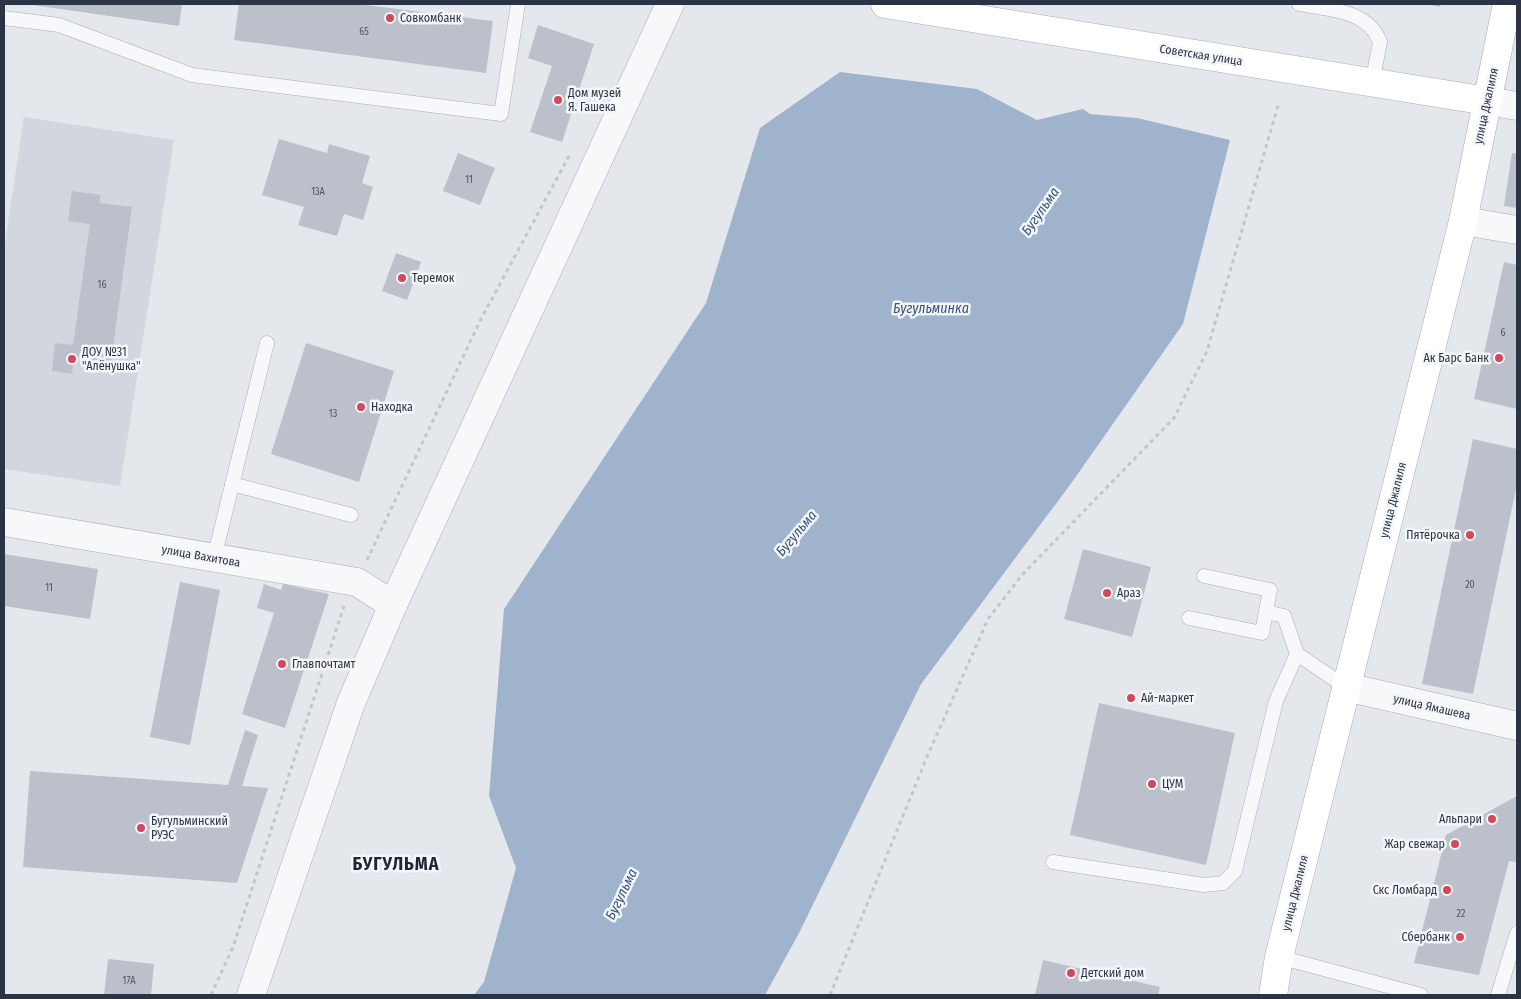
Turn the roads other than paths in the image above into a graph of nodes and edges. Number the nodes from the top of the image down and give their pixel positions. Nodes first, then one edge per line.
1 (518, 4) edge
2 (670, 4) edge
3 (885, 4) edge
4 (1299, 4) edge
5 (1508, 4) edge
6 (925, 7) edge
7 (4, 18) edge
8 (1372, 83) junction
9 (1487, 101) junction
10 (1517, 106) edge
11 (1462, 222) junction
12 (1517, 230) edge
13 (267, 342) dead end
14 (232, 484) junction
15 (351, 515) dead end
16 (4, 522) edge
17 (214, 558) junction
18 (1204, 576) dead end
19 (393, 605) junction
20 (1266, 612) junction
21 (1189, 618) dead end
22 (1297, 654) junction
23 (1346, 687) junction
24 (1517, 726) edge
25 (1053, 862) dead end
26 (1517, 933) edge
27 (1279, 957) junction
28 (251, 995) edge
29 (1273, 995) edge
30 (1421, 995) edge
31 (1498, 995) edge

1 - 7 lane
2 - 19 street
3 - 6 main road, Советская улица
4 - 8 lane
5 - 9 main road, улица Джалиля
6 - 8 main road, Советская улица
8 - 9 main road, Советская улица
9 - 10 street, Советская улица
9 - 11 main road, улица Джалиля
11 - 12 street
11 - 23 main road, улица Джалиля
13 - 14 lane
14 - 15 lane
14 - 17 lane
16 - 17 street, улица Вахитова
17 - 19 street, улица Вахитова
18 - 20 lane
19 - 28 street
20 - 21 lane
20 - 22 lane
22 - 23 lane
22 - 25 lane
23 - 24 street, улица Ямашева
23 - 27 main road, улица Джалиля
26 - 31 lane
27 - 29 main road, улица Джалиля
27 - 30 lane

